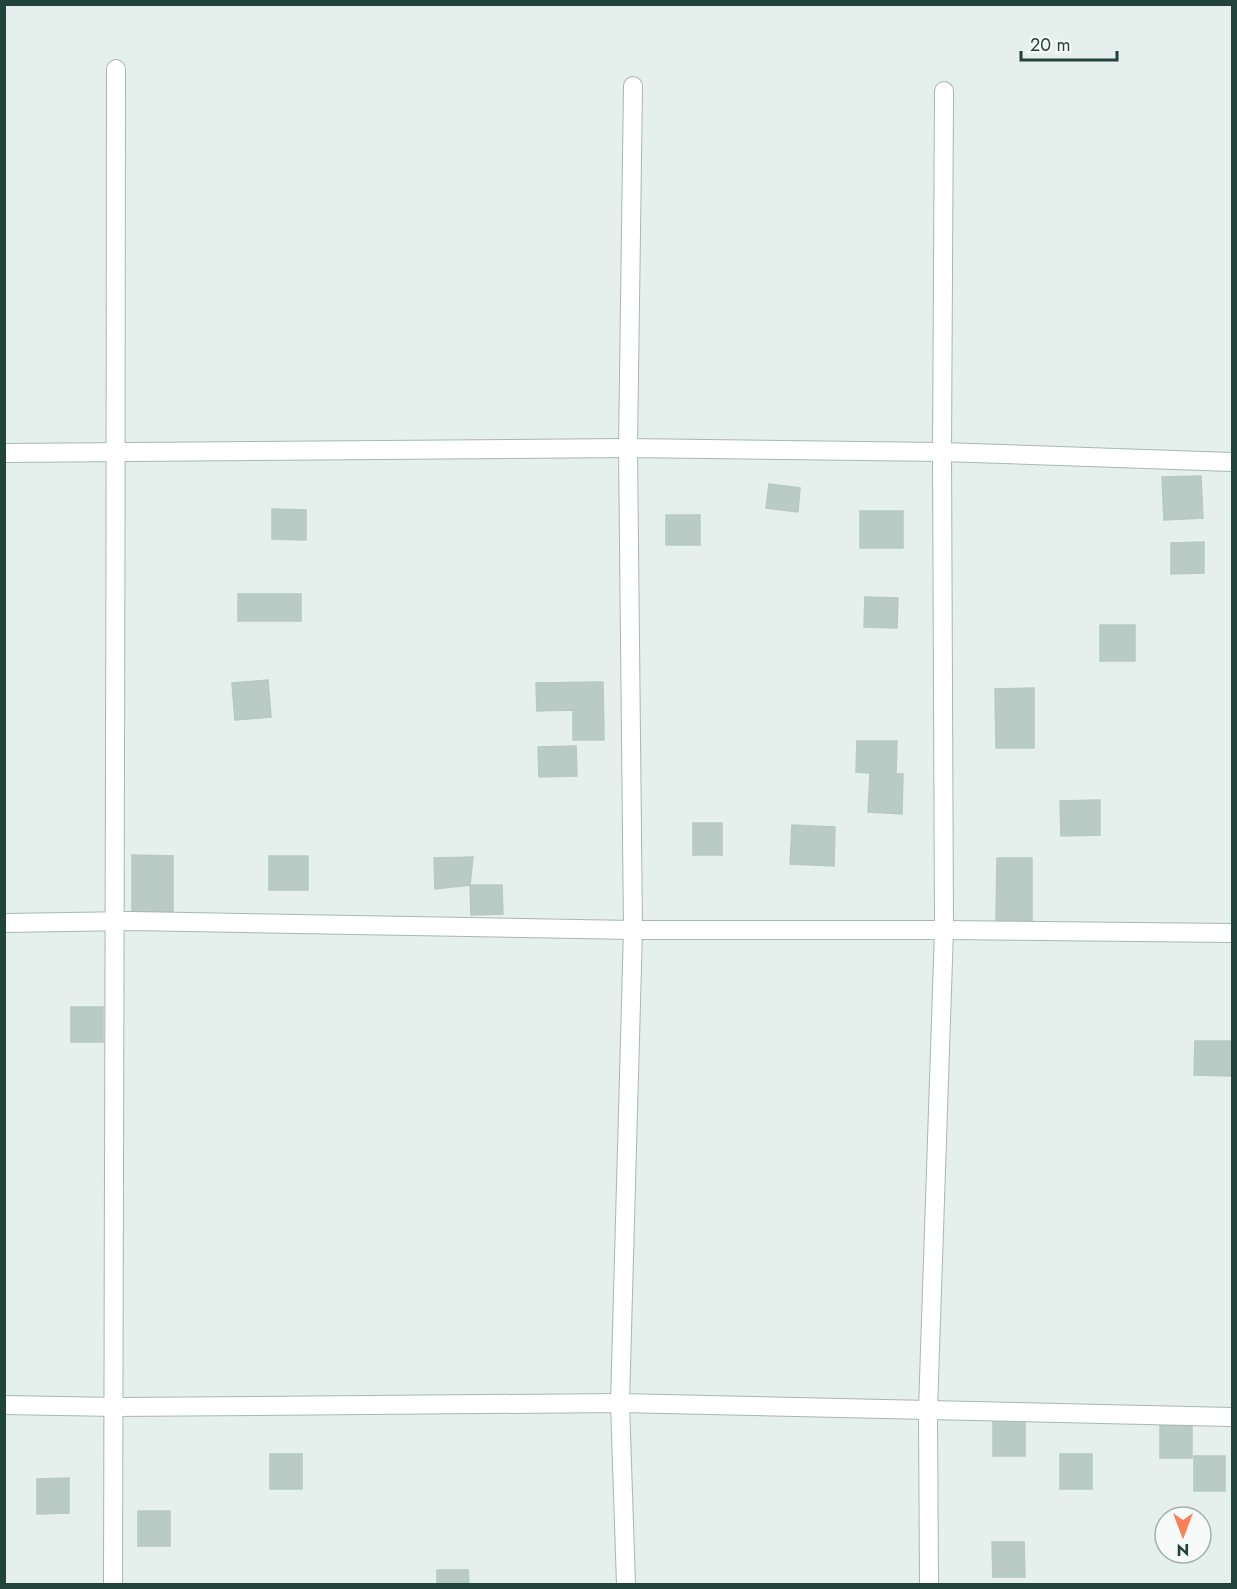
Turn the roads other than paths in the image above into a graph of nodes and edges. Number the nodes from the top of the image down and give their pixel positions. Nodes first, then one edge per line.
1 (116, 69) dead end
2 (633, 86) dead end
3 (944, 91) dead end
4 (628, 448) junction
5 (115, 452) junction
6 (942, 452) junction
7 (4, 453) edge
8 (1233, 462) edge
9 (116, 922) junction
10 (4, 923) edge
11 (633, 930) junction
12 (944, 930) junction
13 (1233, 933) edge
14 (621, 1403) junction
15 (4, 1406) edge
16 (115, 1407) junction
17 (928, 1410) junction
18 (1233, 1417) edge
19 (113, 1584) edge
20 (626, 1584) edge
21 (929, 1584) edge

1 - 5 street
2 - 4 street
3 - 6 street
4 - 5 street
4 - 6 street
4 - 11 street
5 - 7 street
5 - 9 street
6 - 8 street
6 - 12 street
9 - 10 street
9 - 11 street
9 - 16 street
11 - 12 street
11 - 14 street
12 - 13 street
12 - 17 street
14 - 16 street
14 - 17 street
14 - 20 street
15 - 16 street
16 - 19 street
17 - 18 street
17 - 21 street

